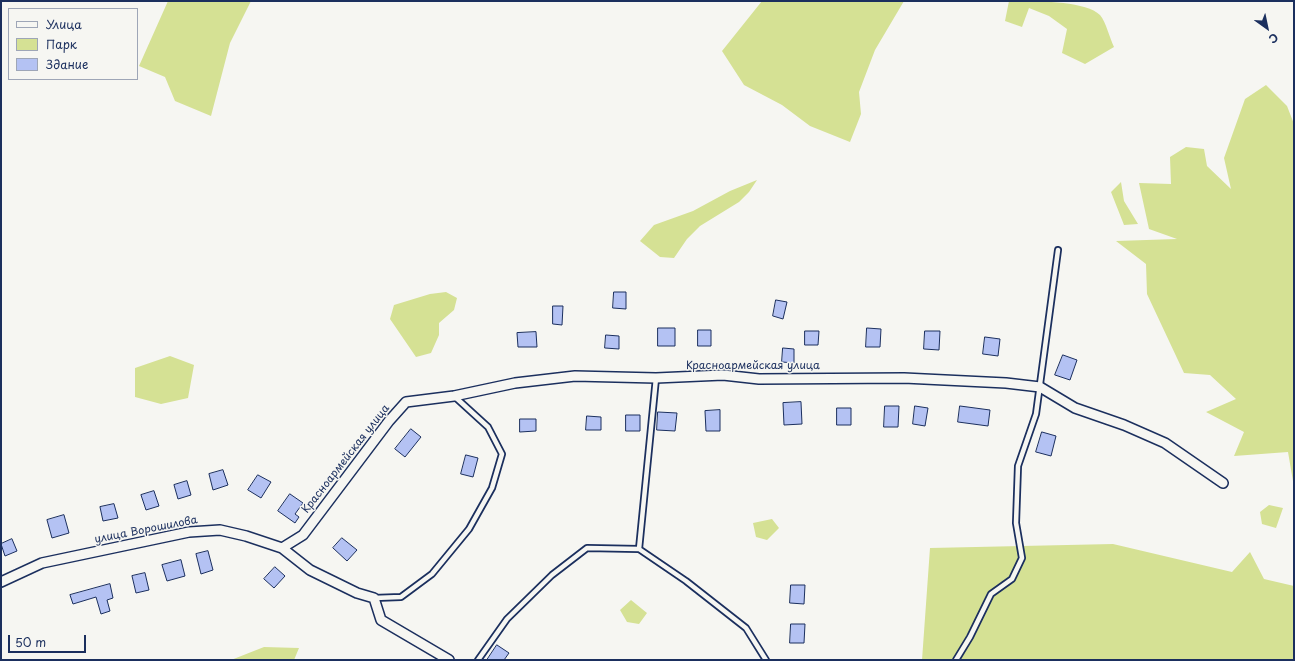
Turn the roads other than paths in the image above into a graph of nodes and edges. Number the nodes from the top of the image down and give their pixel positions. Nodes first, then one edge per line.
1 (1058, 250) dead end
2 (656, 378) junction
3 (1040, 387) junction
4 (454, 396) junction
5 (1223, 483) dead end
6 (282, 548) junction
7 (639, 549) junction
8 (1, 582) edge
9 (374, 598) junction
10 (449, 660) edge
11 (478, 660) edge
12 (766, 660) edge
13 (956, 660) edge

1 - 3 lane
2 - 3 street, Красноармейская улица
2 - 4 street, Красноармейская улица
2 - 7 lane
3 - 5 street, Красноармейская улица
3 - 13 lane
4 - 6 street, Красноармейская улица
4 - 9 lane
6 - 8 street, улица Ворошилова
6 - 9 street, улица Ворошилова
7 - 11 lane
7 - 12 lane
9 - 10 street

